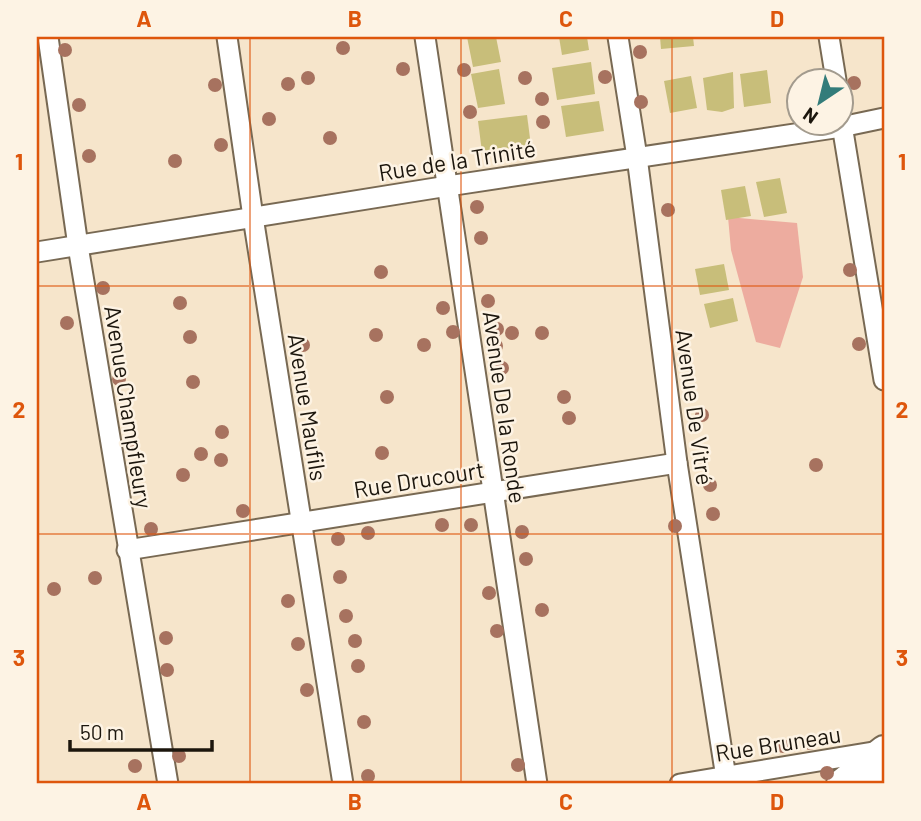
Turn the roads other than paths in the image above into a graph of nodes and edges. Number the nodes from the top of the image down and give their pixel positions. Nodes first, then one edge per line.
1 (48, 37) edge
2 (227, 37) edge
3 (425, 37) edge
4 (618, 37) edge
5 (830, 37) edge
6 (834, 66) edge
7 (884, 118) edge
8 (855, 121) edge
9 (785, 132) edge
10 (844, 136) edge
11 (637, 157) junction
12 (448, 186) junction
13 (253, 217) junction
14 (78, 246) junction
15 (37, 252) edge
16 (884, 380) edge
17 (677, 463) junction
18 (493, 492) junction
19 (301, 523) junction
20 (127, 550) junction
21 (884, 750) edge
22 (884, 777) edge
23 (726, 780) edge
24 (168, 784) edge
25 (342, 784) edge
26 (537, 784) edge
27 (680, 784) edge
28 (841, 784) edge
29 (875, 784) edge

1 - 14 street, Avenue Champfleury
2 - 13 street, Avenue Maufils
3 - 12 street, Avenue De la Ronde
4 - 11 street, Avenue De Vitré
5 - 6 street
7 - 8 street, Rue de la Trinité
9 - 11 street, Rue de la Trinité
10 - 16 street
11 - 12 street, Rue de la Trinité
11 - 17 street, Avenue De Vitré
12 - 13 street, Rue de la Trinité
12 - 18 street, Avenue De la Ronde
13 - 14 street, Rue de la Trinité
13 - 19 street, Avenue Maufils
14 - 15 street, Rue de la Trinité
14 - 20 street, Avenue Champfleury
17 - 18 street, Rue Drucourt
17 - 23 street, Avenue De Vitré
18 - 19 street, Rue Drucourt
18 - 26 street, Avenue De la Ronde
19 - 20 street, Rue Drucourt
19 - 25 street, Avenue Maufils
20 - 24 street, Avenue Champfleury
21 - 23 street, Rue Bruneau
21 - 28 main road
22 - 29 main road
23 - 27 street, Rue Bruneau

